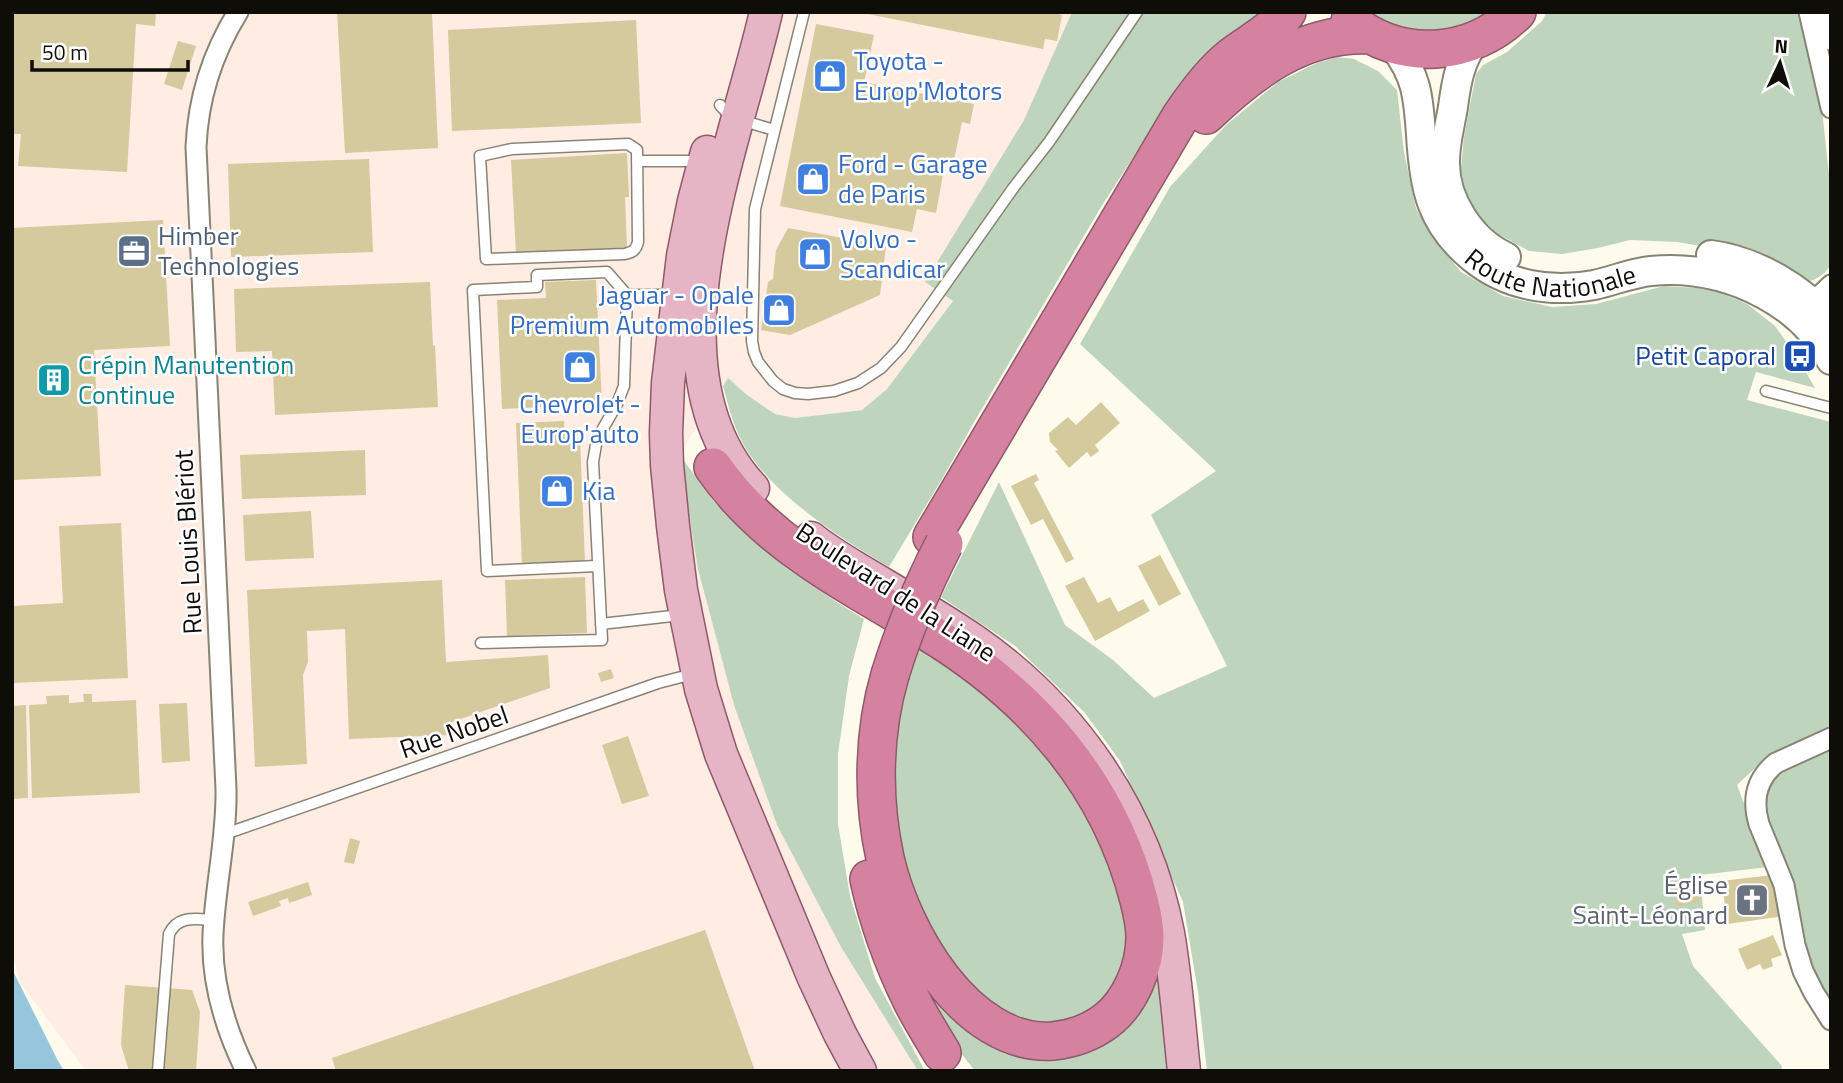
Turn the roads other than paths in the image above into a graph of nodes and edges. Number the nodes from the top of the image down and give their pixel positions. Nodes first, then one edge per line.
1 (238, 12) edge
2 (745, 12) edge
3 (766, 12) edge
4 (804, 12) edge
5 (1136, 12) edge
6 (1287, 12) edge
7 (1340, 12) edge
8 (1517, 12) edge
9 (1809, 12) edge
10 (1824, 12) edge
11 (1382, 40) junction
12 (1831, 40) edge
13 (1475, 41) junction
14 (1831, 108) edge
15 (729, 112) junction
16 (774, 130) junction
17 (637, 161) junction
18 (704, 161) junction
19 (1141, 185) junction
20 (627, 295) junction
21 (677, 299) junction
22 (1820, 313) edge
23 (1831, 360) edge
24 (1766, 391) dead end
25 (1831, 408) edge
26 (713, 467) joint
27 (597, 566) junction
28 (686, 614) junction
29 (601, 625) junction
30 (481, 643) dead end
31 (882, 670) junction
32 (697, 673) junction
33 (1831, 738) edge
34 (225, 834) junction
35 (214, 920) junction
36 (1831, 1020) edge
37 (949, 1062) edge
38 (158, 1071) edge
39 (246, 1071) edge
40 (860, 1071) edge
41 (1184, 1071) edge

1 - 34 street, Rue Louis Blériot
2 - 15 main road, Boulevard de la Liane
3 - 15 main road, Boulevard de la Liane
4 - 16 lane
5 - 16 lane
6 - 19 highway
7 - 11 highway
8 - 13 highway
9 - 14 street
10 - 12 street
11 - 13 highway
11 - 19 highway
11 - 22 main road, Route Nationale
13 - 22 main road, Route Nationale
15 - 16 lane
15 - 18 main road, Boulevard de la Liane
15 - 41 main road, Boulevard de la Liane
17 - 17 lane
17 - 18 lane
18 - 21 main road, Boulevard de la Liane
19 - 31 highway
20 - 21 lane
20 - 27 lane
20 - 27 lane
21 - 26 main road
21 - 28 main road, Boulevard de la Liane
22 - 23 main road, Route Nationale
24 - 25 lane
26 - 31 highway
27 - 29 lane
28 - 29 lane
28 - 32 main road, Boulevard de la Liane
29 - 30 lane
31 - 37 highway
32 - 34 lane, Rue Nobel
32 - 40 main road, Boulevard de la Liane
33 - 36 street
34 - 35 street, Rue Louis Blériot
35 - 38 lane
35 - 39 street, Rue Louis Blériot

